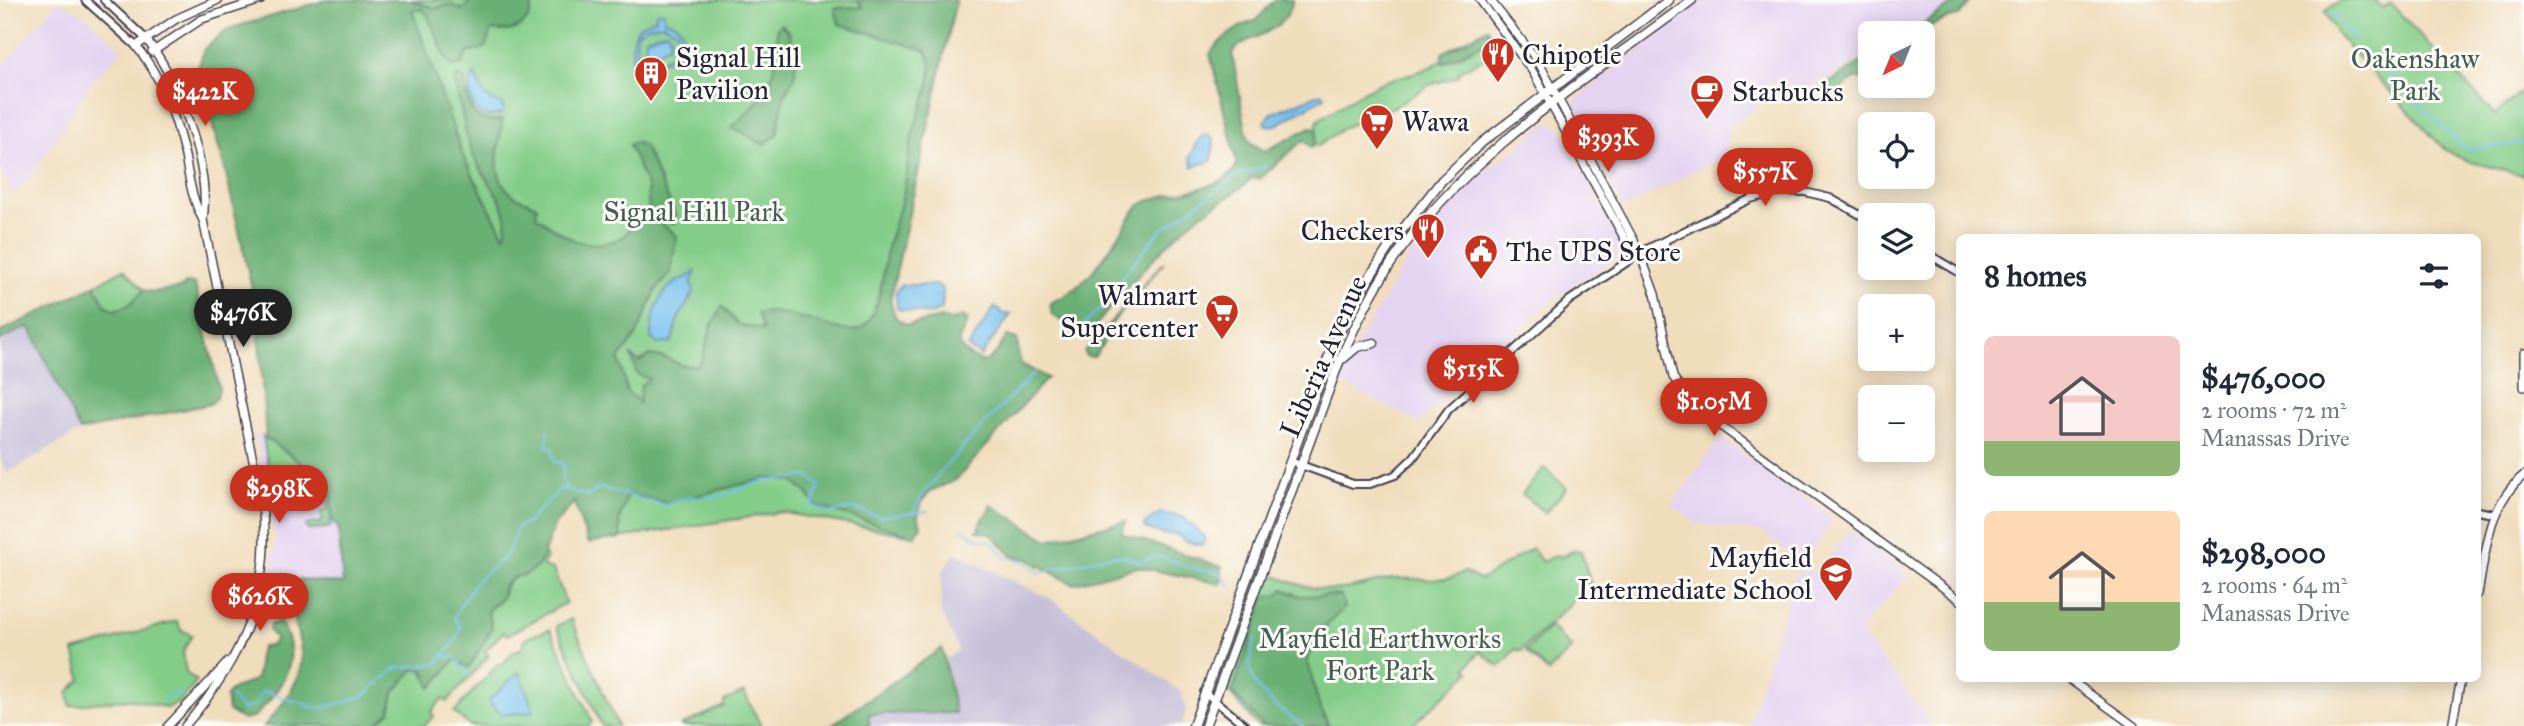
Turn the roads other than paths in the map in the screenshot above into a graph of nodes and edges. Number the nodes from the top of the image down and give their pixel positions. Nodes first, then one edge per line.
1 (85, 0) edge
2 (104, 0) edge
3 (218, 0) edge
4 (261, 0) edge
5 (1480, 0) edge
6 (1490, 0) edge
7 (1669, 0) edge
8 (1692, 0) edge
9 (146, 39) junction
10 (136, 46) junction
11 (155, 50) junction
12 (145, 57) junction
13 (1550, 92) junction
14 (1556, 103) junction
15 (1591, 178) junction
16 (1615, 204) junction
17 (1858, 213) edge
18 (203, 219) junction
19 (1639, 256) junction
20 (1935, 258) edge
21 (1956, 271) edge
22 (1374, 343) dead end
23 (2524, 353) edge
24 (1338, 365) junction
25 (2524, 387) edge
26 (1290, 461) junction
27 (1300, 465) junction
28 (2524, 475) edge
29 (2524, 483) edge
30 (2506, 493) junction
31 (2481, 512) edge
32 (2494, 514) junction
33 (2481, 579) edge
34 (1956, 597) edge
35 (229, 660) junction
36 (2072, 682) edge
37 (2460, 682) edge
38 (1204, 691) junction
39 (1214, 699) junction
40 (168, 726) edge
41 (185, 726) edge
42 (1193, 726) edge
43 (1205, 726) edge
44 (1246, 726) edge
45 (2134, 726) edge
46 (2452, 726) edge

1 - 10 street
2 - 9 street
3 - 9 main road
4 - 11 main road
5 - 13 main road
6 - 13 main road
7 - 13 highway, Liberia Avenue
8 - 14 highway, Liberia Avenue
9 - 10 main road
9 - 11 main road
10 - 12 main road
11 - 12 main road
11 - 18 main road
12 - 18 main road
13 - 14 main road
13 - 26 highway, Liberia Avenue
14 - 15 main road
14 - 16 main road
14 - 24 highway, Liberia Avenue
15 - 16 main road
15 - 19 main road
16 - 19 main road
17 - 19 street
18 - 35 main road
19 - 27 street
19 - 34 main road
20 - 21 street
22 - 24 highway
23 - 25 main road
24 - 27 highway, Liberia Avenue
26 - 27 street
26 - 38 highway, Liberia Avenue
27 - 39 highway, Liberia Avenue
28 - 30 main road
29 - 30 main road
30 - 32 main road
31 - 32 street
32 - 33 main road
35 - 40 main road
35 - 41 main road
36 - 45 main road
37 - 46 main road
38 - 39 street
38 - 42 highway, Liberia Avenue
39 - 43 highway, Liberia Avenue
39 - 44 street

